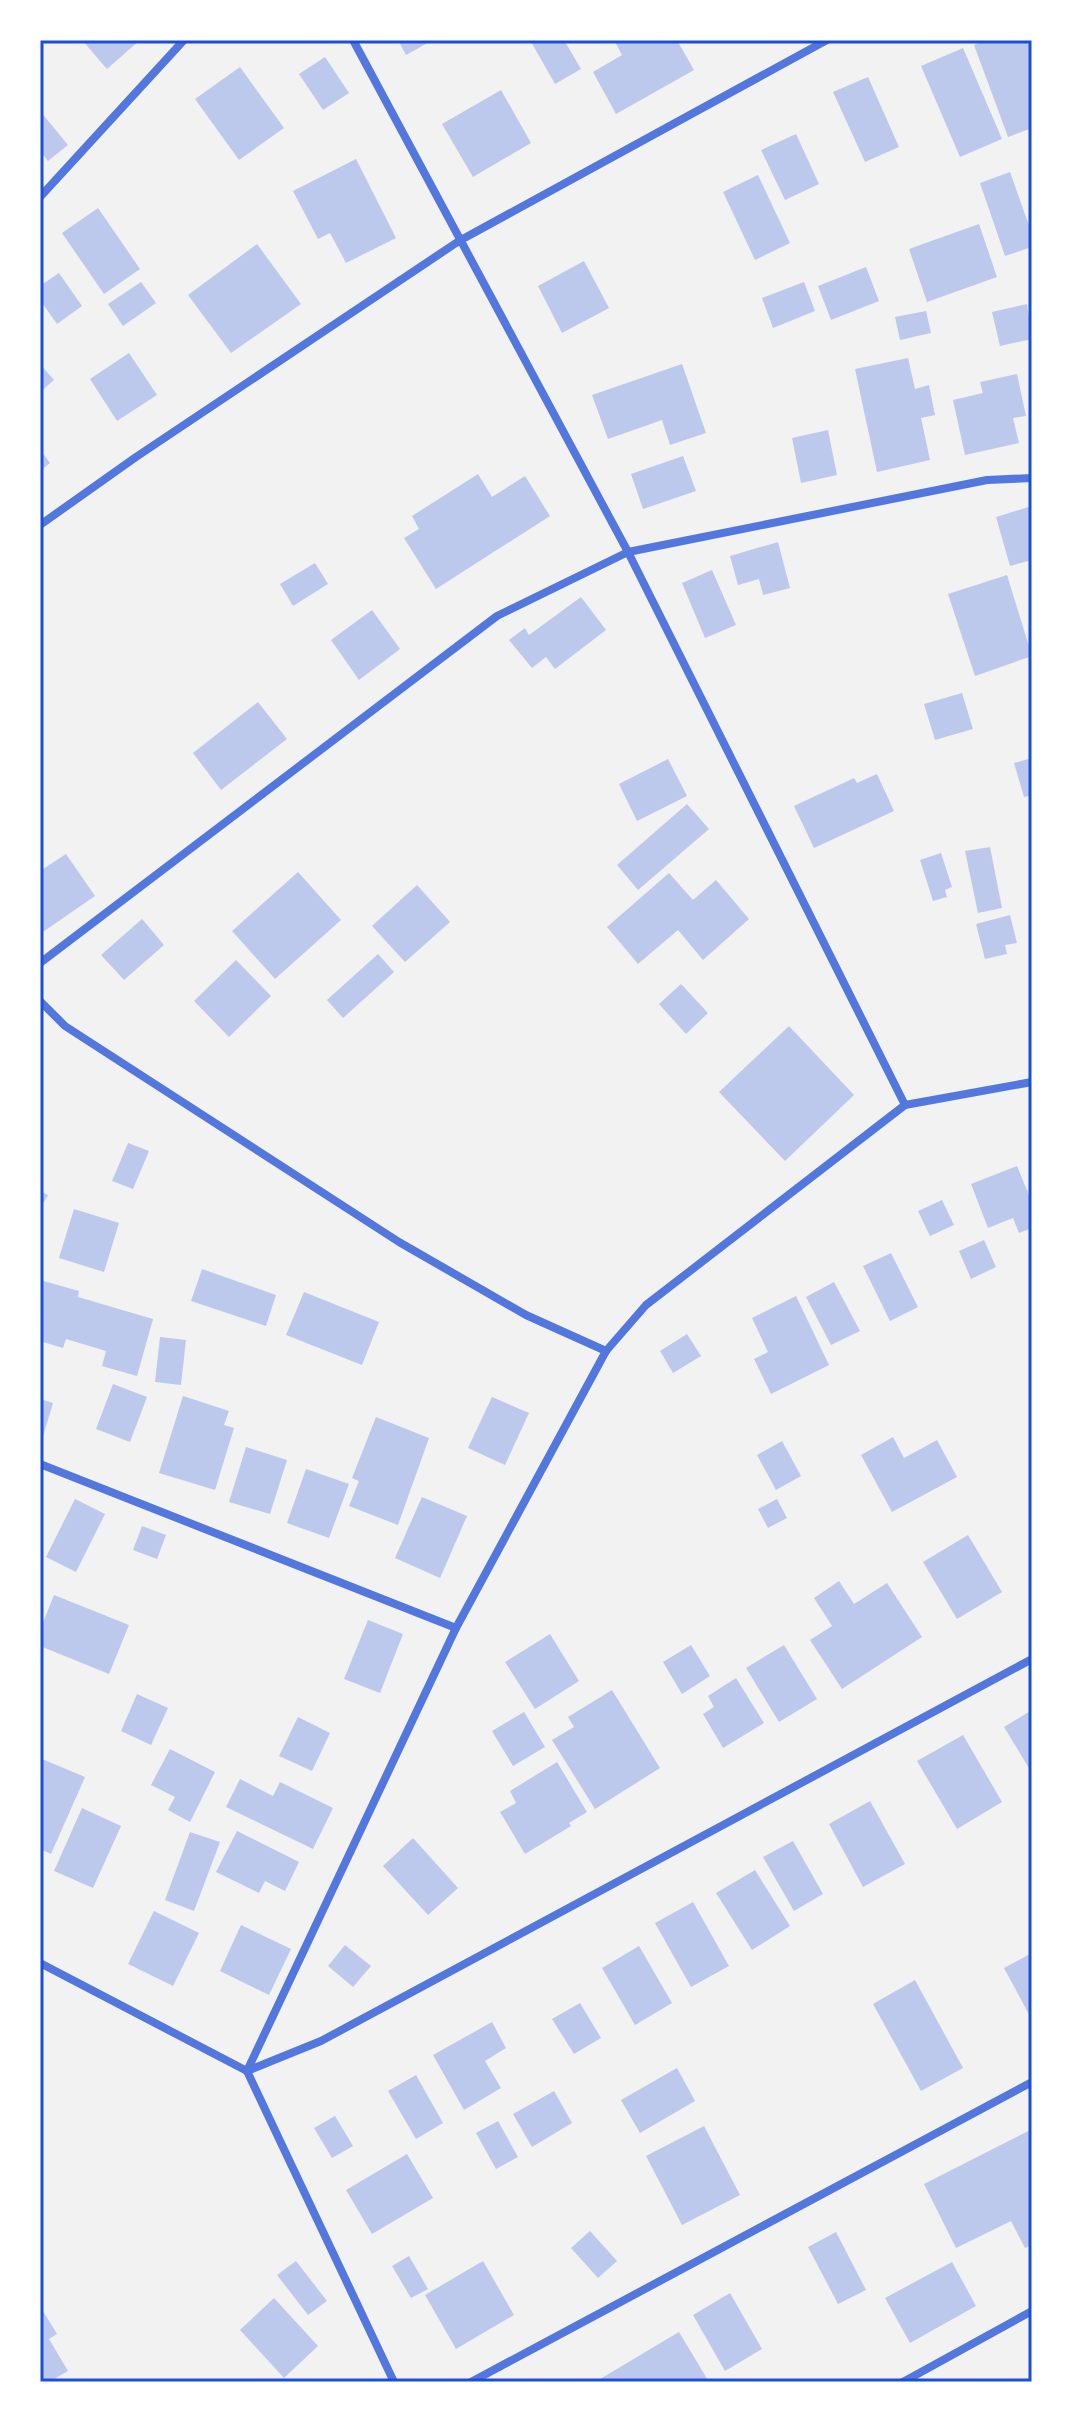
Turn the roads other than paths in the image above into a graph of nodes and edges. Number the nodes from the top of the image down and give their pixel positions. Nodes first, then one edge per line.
1 (184, 40) edge
2 (353, 40) edge
3 (827, 40) edge
4 (40, 197) edge
5 (459, 241) junction
6 (1032, 478) edge
7 (40, 525) edge
8 (628, 552) junction
9 (40, 963) edge
10 (40, 1001) edge
11 (1032, 1082) edge
12 (905, 1105) junction
13 (606, 1351) junction
14 (40, 1464) edge
15 (456, 1628) junction
16 (1032, 1659) edge
17 (40, 1963) edge
18 (247, 2071) junction
19 (1032, 2082) edge
20 (1032, 2311) edge
21 (394, 2382) edge
22 (471, 2382) edge
23 (903, 2382) edge

1 - 4 street
2 - 5 street
3 - 5 street
5 - 7 street
5 - 8 street
6 - 8 street
8 - 9 street
8 - 12 street
10 - 13 street
11 - 12 street
12 - 13 street
13 - 15 street
14 - 15 street
15 - 18 street
16 - 18 street
17 - 18 street
18 - 21 street
19 - 22 street
20 - 23 street

